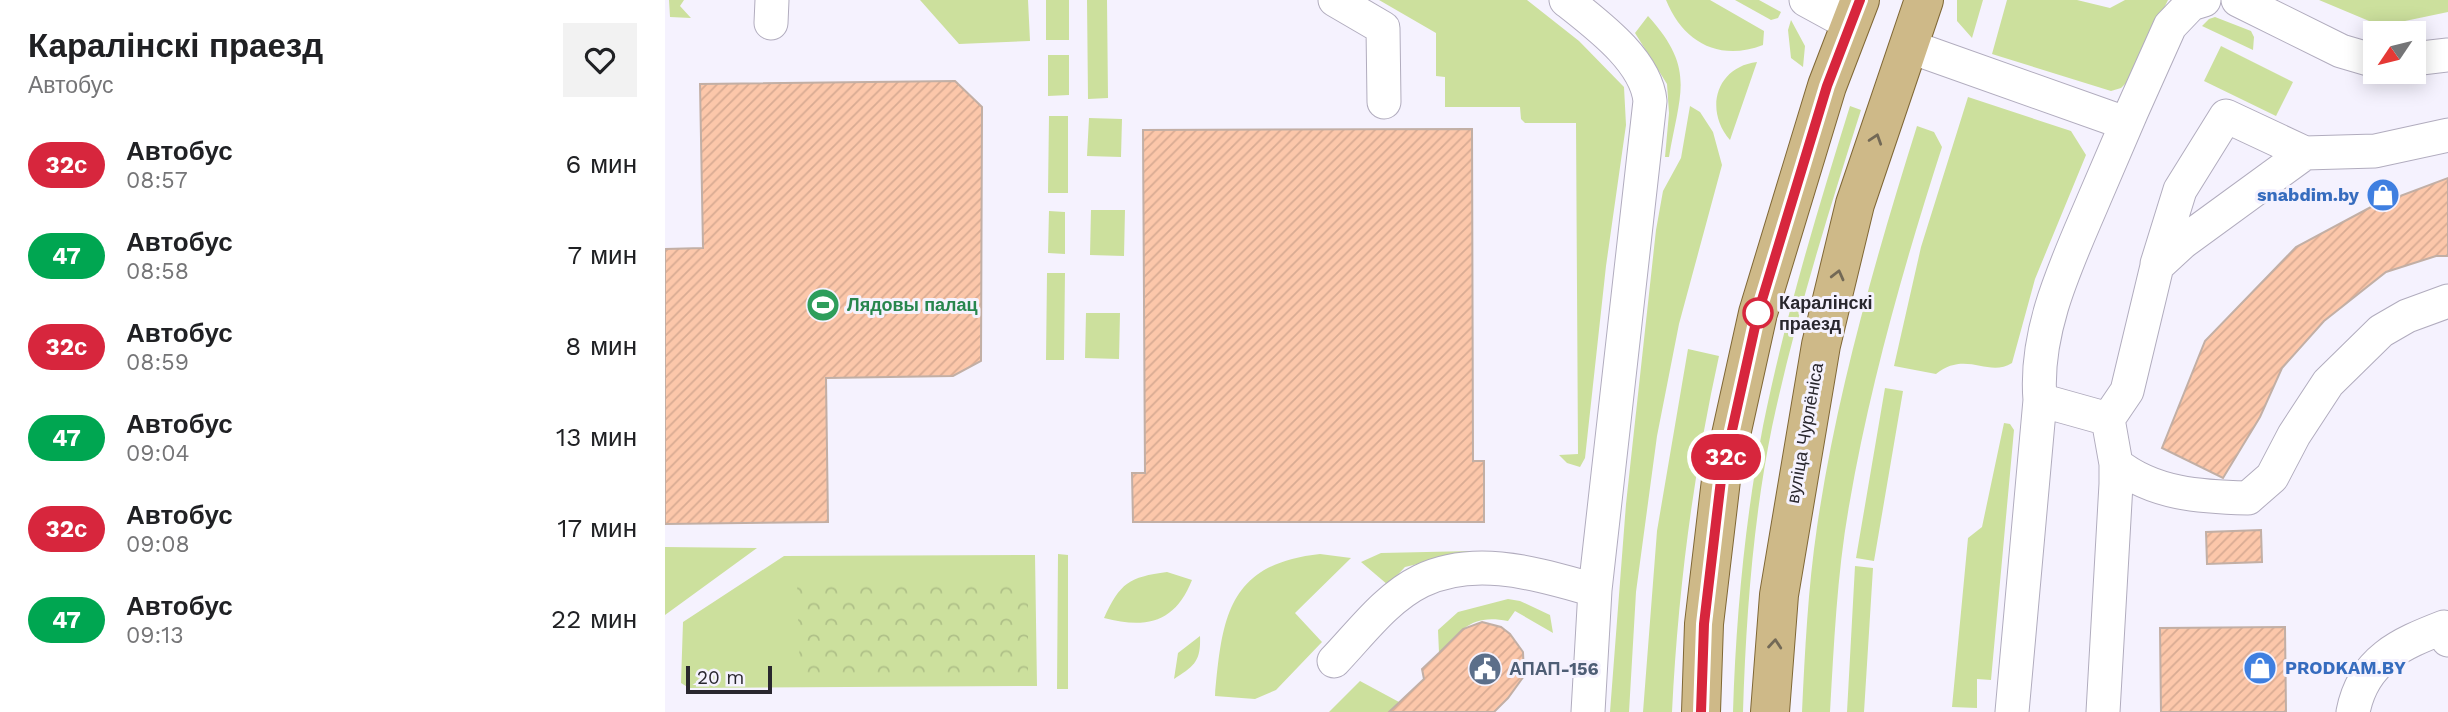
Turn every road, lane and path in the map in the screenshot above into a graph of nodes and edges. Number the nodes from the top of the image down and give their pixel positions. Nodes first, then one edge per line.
1 (1335, 0) edge
2 (1566, 0) edge
3 (1806, 0) edge
4 (1924, 0) edge
5 (2204, 0) edge
6 (2238, 0) edge
7 (1855, 12) edge
8 (1908, 46) junction
9 (2448, 55) edge
10 (2363, 57) edge
11 (2426, 58) edge
12 (1384, 102) dead end
13 (2125, 123) junction
14 (2448, 135) edge
15 (2305, 153) junction
16 (2157, 266) junction
17 (2448, 301) edge
18 (2040, 400) junction
19 (2108, 419) junction
20 (2116, 464) junction
21 (1595, 590) junction
22 (2448, 640) edge
23 (1334, 661) dead end
24 (1588, 712) edge
25 (1701, 712) edge
26 (1770, 712) edge
27 (2012, 712) edge
28 (2103, 712) edge
29 (2353, 712) edge

1 - 12 street
2 - 21 street
3 - 7 street
4 - 8 main road, вуліца Чурлёніса
5 - 13 street
6 - 10 street
7 - 8 main road
7 - 25 main road
8 - 13 street
26 -> 8 main road, вуліца Чурлёніса
9 - 11 street
13 - 18 street
14 - 15 street
15 - 16 street
15 - 16 street
16 - 19 street
17 - 20 street
18 - 19 street
18 - 27 street
19 - 20 street
20 - 28 street
21 - 23 street
21 - 24 street
22 - 29 street

